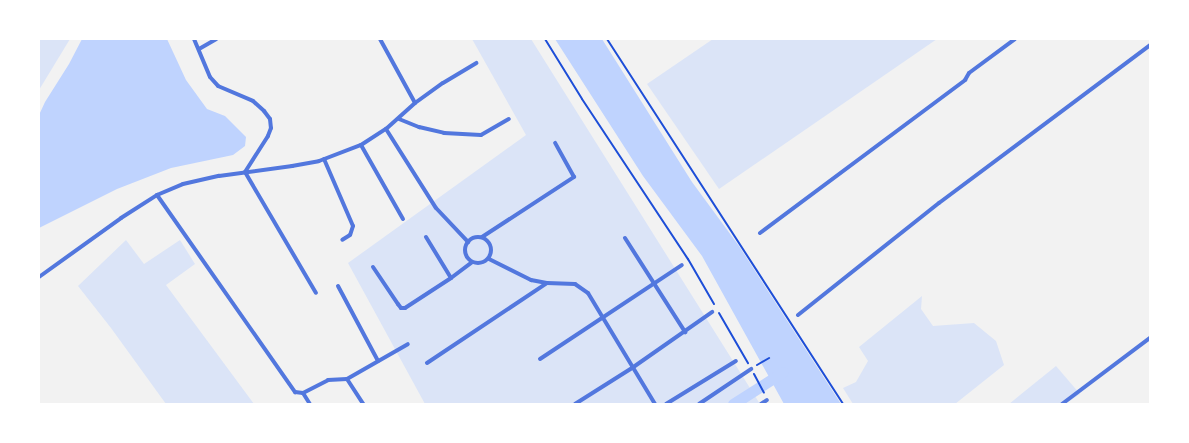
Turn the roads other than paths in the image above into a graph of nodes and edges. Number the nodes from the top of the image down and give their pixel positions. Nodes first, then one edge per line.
1 (194, 39) edge
2 (216, 39) edge
3 (380, 39) edge
4 (1015, 39) edge
5 (1150, 46) edge
6 (199, 49) junction
7 (476, 63) dead end
8 (415, 103) junction
9 (509, 118) dead end
10 (399, 119) junction
11 (386, 129) junction
12 (555, 143) dead end
13 (361, 145) junction
14 (324, 159) junction
15 (245, 172) junction
16 (158, 195) junction
17 (403, 219) dead end
18 (760, 233) dead end
19 (426, 237) dead end
20 (482, 237) junction
21 (625, 238) dead end
22 (342, 240) dead end
23 (468, 242) junction
24 (489, 259) junction
25 (472, 262) junction
26 (682, 265) dead end
27 (373, 267) dead end
28 (39, 277) edge
29 (451, 278) junction
30 (547, 283) junction
31 (655, 283) junction
32 (338, 286) dead end
33 (316, 293) dead end
34 (712, 312) dead end
35 (798, 315) dead end
36 (603, 317) junction
37 (685, 332) junction
38 (1150, 338) edge
39 (408, 344) dead end
40 (540, 359) dead end
41 (378, 361) junction
42 (736, 361) dead end
43 (427, 363) dead end
44 (632, 368) junction
45 (751, 370) road end
46 (348, 379) junction
47 (303, 393) junction
48 (767, 400) road end
49 (310, 404) edge
50 (363, 404) edge
51 (575, 404) edge
52 (655, 404) edge
53 (666, 404) edge
54 (699, 404) edge
55 (761, 404) edge
56 (1062, 404) edge

1 - 6 street
2 - 6 street
3 - 8 street
4 - 18 street
5 - 35 street
6 - 15 street
7 - 8 street
8 - 10 street
9 - 10 street
10 - 11 street
11 - 13 street
11 - 23 street
12 - 20 street
13 - 14 street
13 - 17 street
14 - 15 street
14 - 22 street
15 - 16 street
15 - 33 street
16 - 28 street
16 - 47 street
19 - 29 street
20 - 23 street
20 - 24 street
21 - 31 street
23 - 25 street
24 - 25 street
24 - 30 street
25 - 29 street
26 - 31 street
27 - 29 street
30 - 36 street
30 - 43 street
31 - 36 street
31 - 37 street
32 - 41 street
34 - 37 street
36 - 40 street
36 - 44 street
37 - 44 street
38 - 56 street
39 - 41 street
41 - 46 street
42 - 53 street
44 - 51 street
44 - 52 street
45 - 54 street
46 - 47 street
46 - 50 street
47 - 49 street
48 - 55 street

